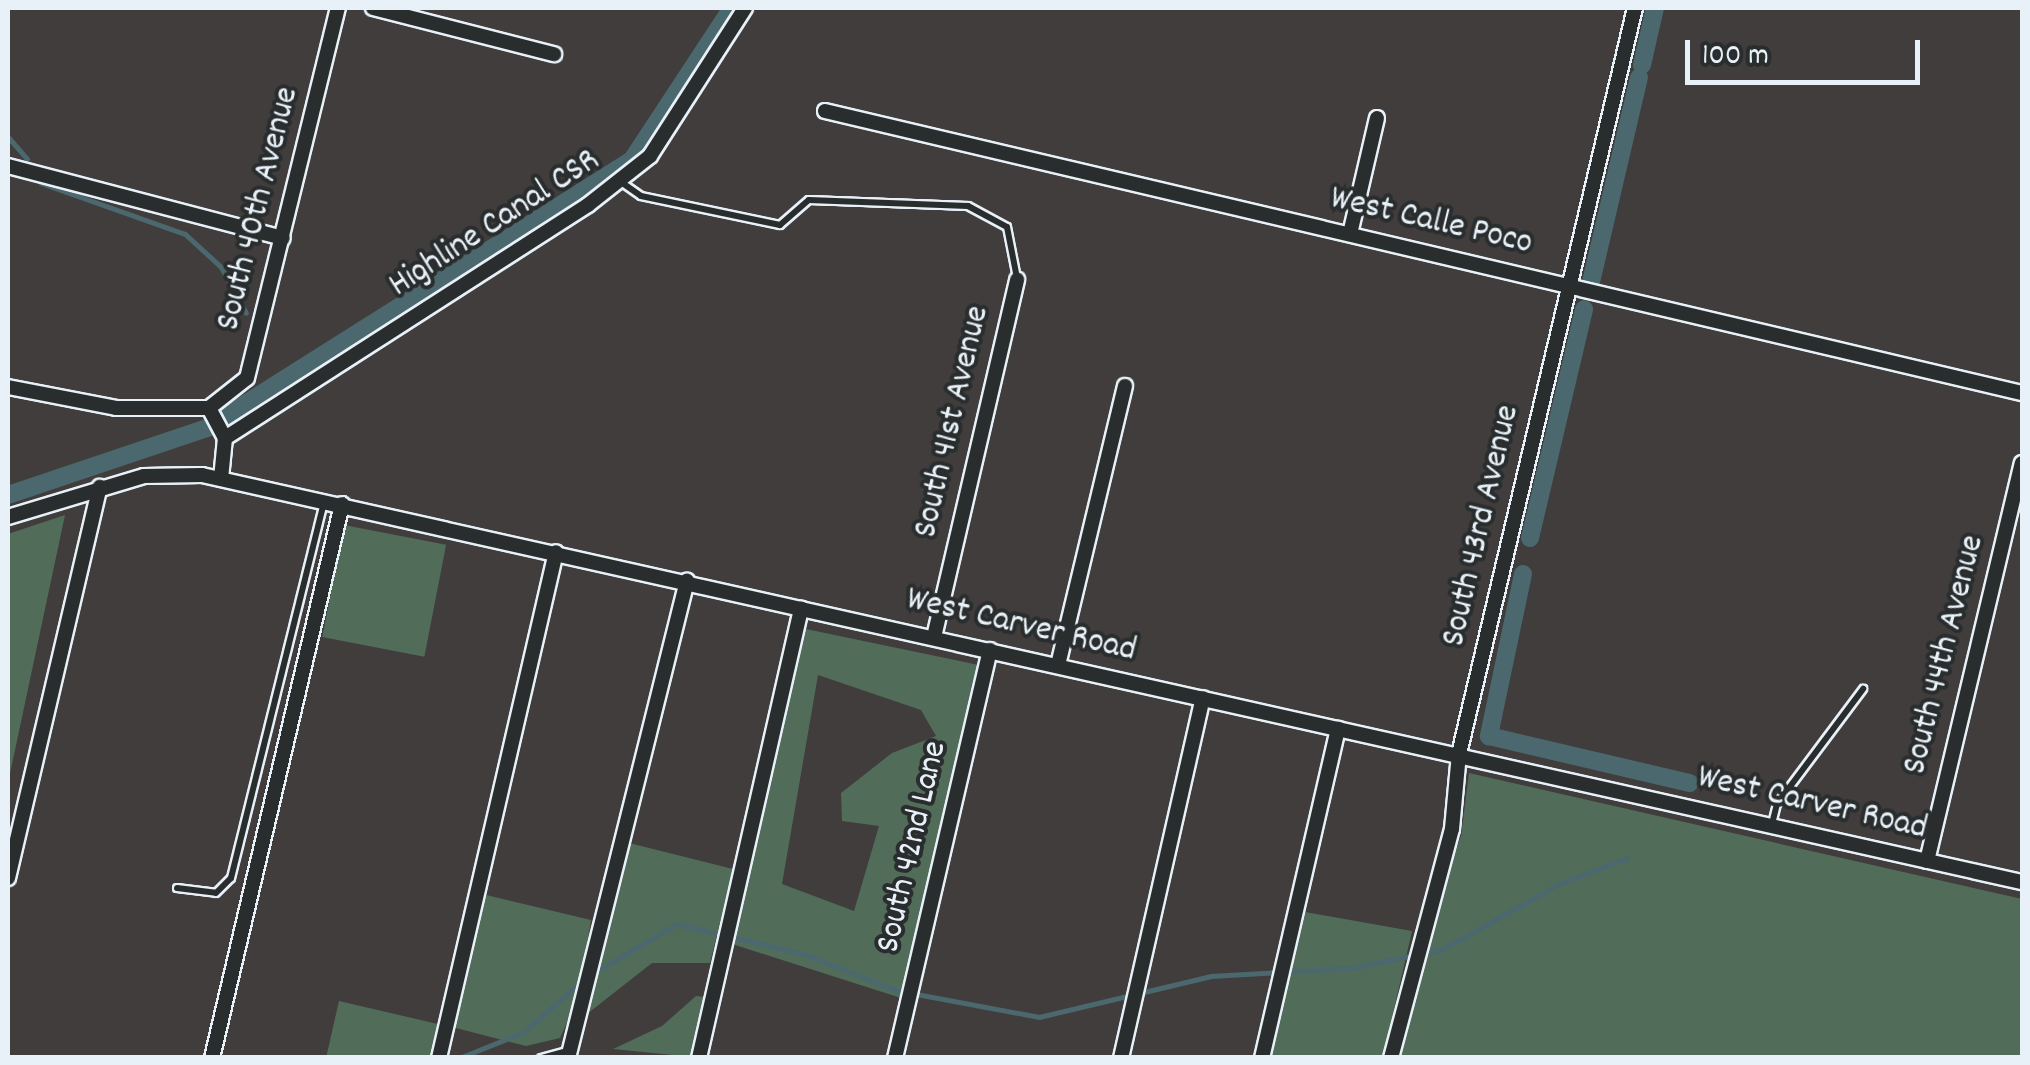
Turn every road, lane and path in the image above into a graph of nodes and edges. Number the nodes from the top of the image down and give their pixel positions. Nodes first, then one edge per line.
1 (338, 8) edge
2 (373, 8) edge
3 (746, 8) edge
4 (1635, 8) edge
5 (554, 54) dead end
6 (825, 111) dead end
7 (1376, 118) dead end
8 (8, 166) edge
9 (619, 181) junction
10 (1350, 234) junction
11 (283, 238) junction
12 (1017, 279) joint
13 (1568, 290) junction
14 (1125, 386) dead end
15 (8, 388) edge
16 (2022, 392) edge
17 (213, 412) junction
18 (225, 438) junction
19 (2022, 463) edge
20 (221, 479) junction
21 (100, 487) junction
22 (324, 500) junction
23 (342, 504) junction
24 (8, 517) edge
25 (556, 552) junction
26 (687, 582) junction
27 (800, 608) junction
28 (934, 637) junction
29 (990, 650) junction
30 (1058, 664) junction
31 (1863, 689) dead end
32 (1203, 698) junction
33 (1338, 729) junction
34 (1459, 754) junction
35 (1772, 825) junction
36 (1926, 861) junction
37 (8, 878) edge
38 (2022, 882) edge
39 (176, 888) dead end
40 (569, 1054) edge
41 (212, 1058) edge
42 (439, 1058) edge
43 (541, 1058) edge
44 (699, 1058) edge
45 (895, 1058) edge
46 (1121, 1058) edge
47 (1262, 1058) edge
48 (1391, 1058) edge

1 - 11 street, South 40th Avenue
2 - 5 street
3 - 9 street, Highline Canal CSR
4 - 13 street, South 43rd Avenue
6 - 10 street, West Calle Poco
7 - 10 street
8 - 11 street
9 - 12 lane
9 - 18 street, Highline Canal CSR
10 - 13 street, West Calle Poco
11 - 17 street, South 40th Avenue
12 - 28 street, South 41st Avenue
13 - 16 street, West Calle Poco
13 - 34 street, South 43rd Avenue
14 - 30 street
15 - 17 street
17 - 18 street
18 - 20 street
19 - 36 street, South 44th Avenue
20 - 21 street, West Carver Road
20 - 22 street, West Carver Road
21 - 24 street, West Carver Road
21 - 37 street
22 - 23 street, West Carver Road
22 - 39 lane
23 - 25 street, West Carver Road
23 - 41 street
25 - 26 street, West Carver Road
25 - 42 street
26 - 27 street, West Carver Road
26 - 40 street
27 - 28 street, West Carver Road
27 - 44 street
28 - 29 street, West Carver Road
29 - 30 street, West Carver Road
29 - 45 street, South 42nd Lane
30 - 32 street, West Carver Road
31 - 35 lane
32 - 33 street, West Carver Road
32 - 46 street
33 - 34 street, West Carver Road
33 - 47 street
34 - 35 street, West Carver Road
34 - 48 street, South 43rd Avenue
35 - 36 street, West Carver Road
36 - 38 street, West Carver Road
40 - 43 lane

